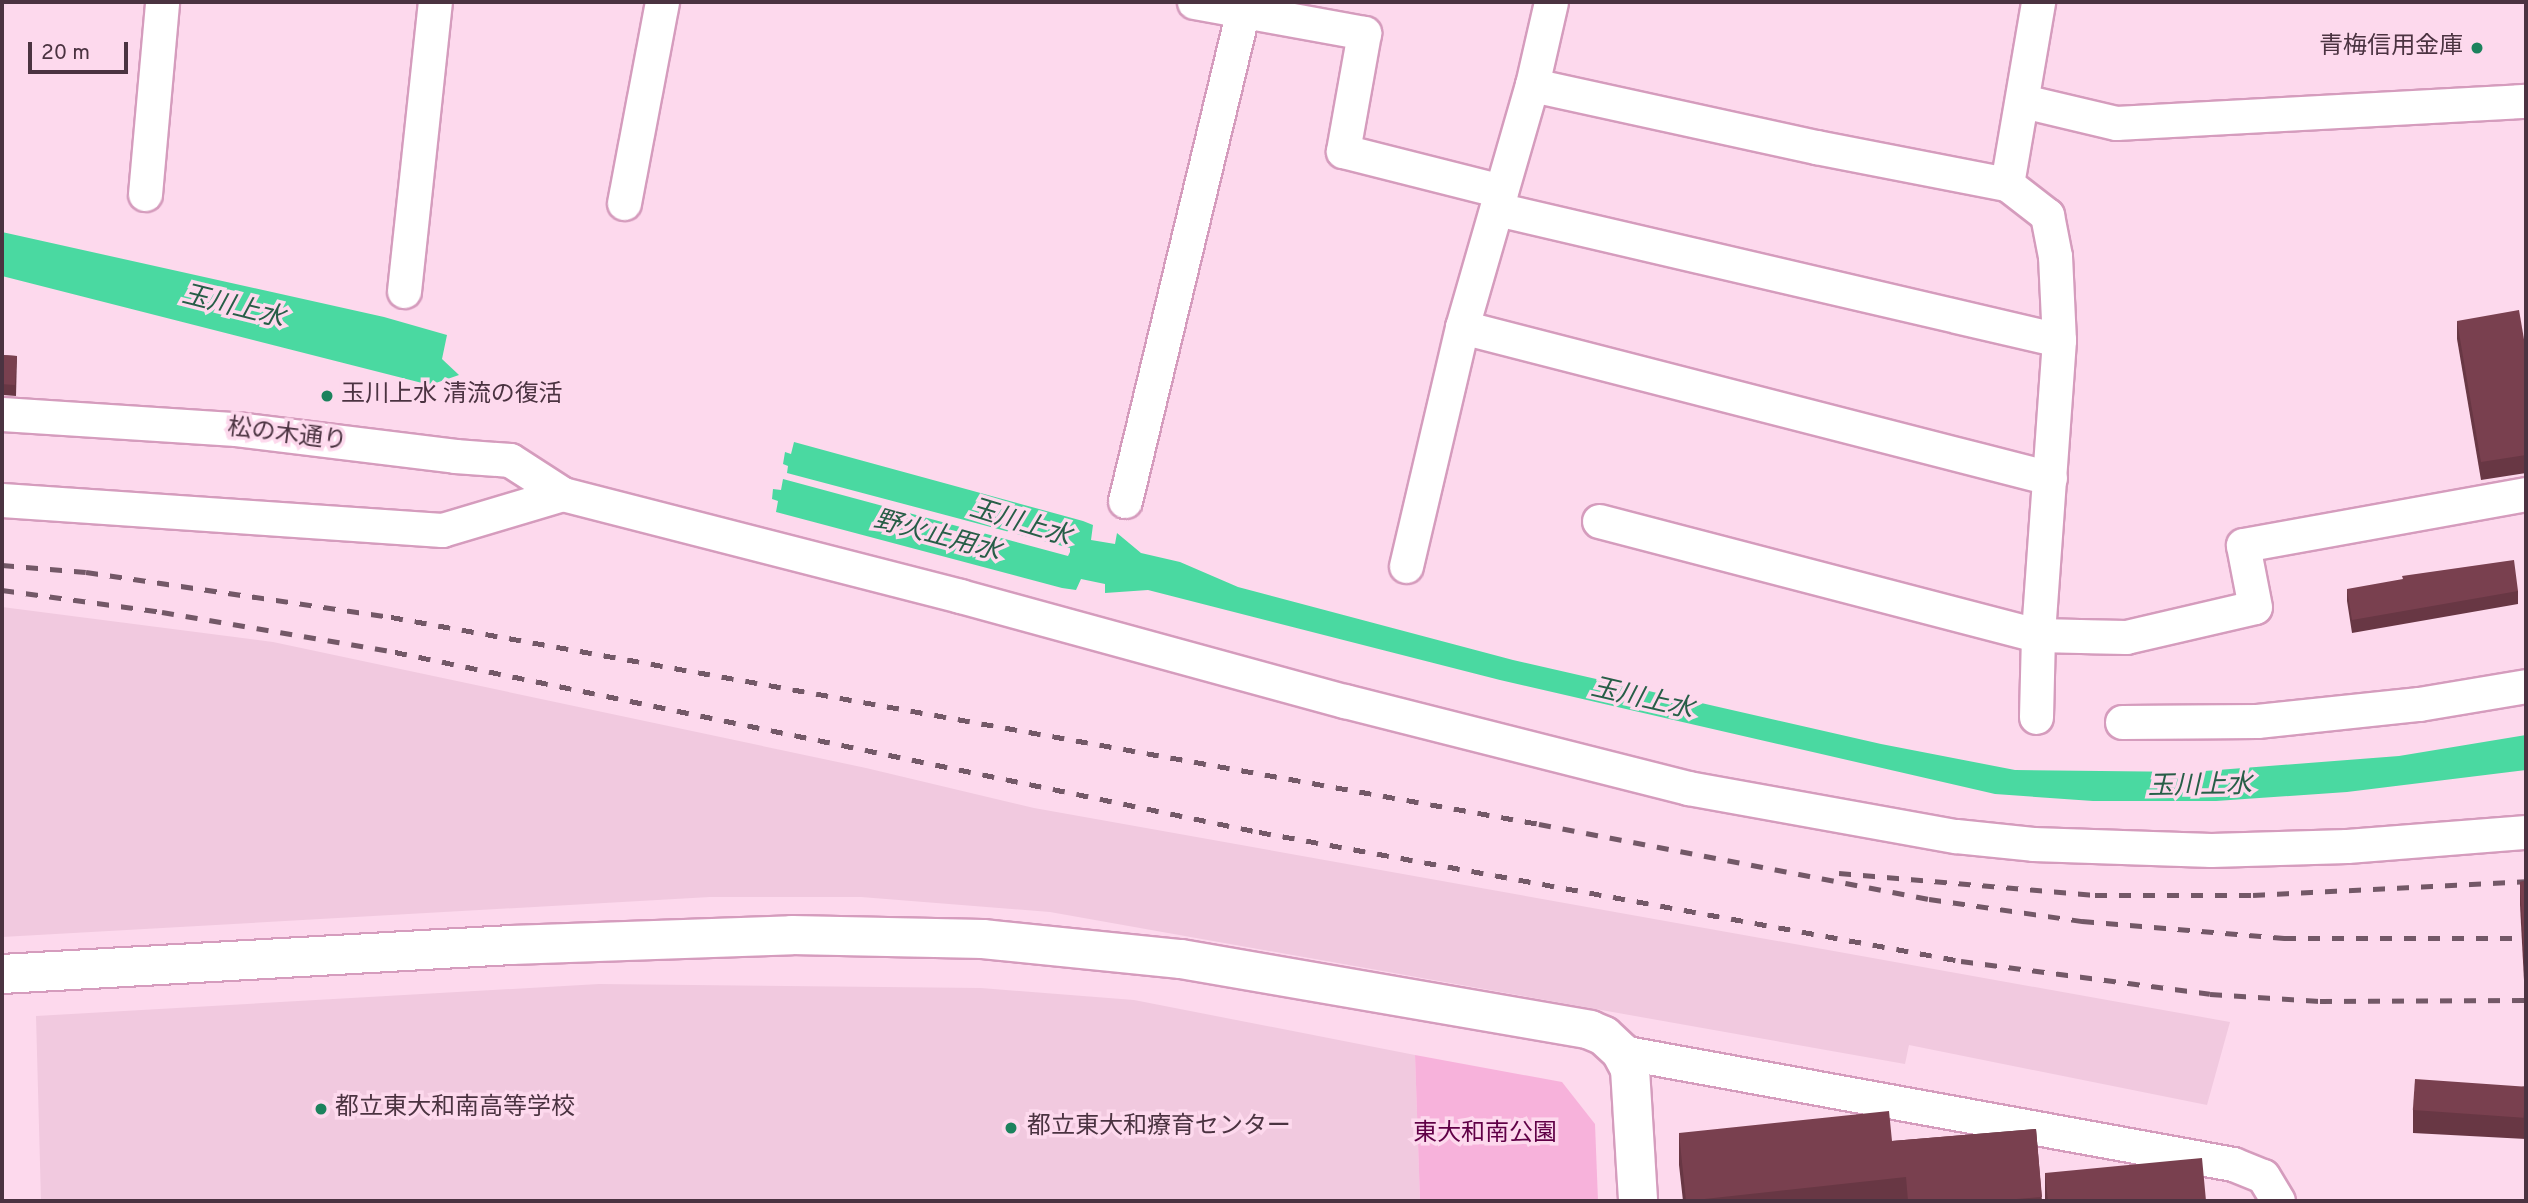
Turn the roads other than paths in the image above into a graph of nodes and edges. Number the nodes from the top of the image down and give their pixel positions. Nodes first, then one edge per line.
1 (162, 2) edge
2 (435, 2) edge
3 (662, 2) edge
4 (1194, 2) edge
5 (1551, 2) edge
6 (2038, 2) edge
7 (1244, 6) edge
8 (1532, 85) junction
9 (2023, 101) junction
10 (2526, 101) edge
11 (2007, 184) junction
12 (145, 194) dead end
13 (1499, 200) junction
14 (624, 203) dead end
15 (404, 291) dead end
16 (1462, 327) junction
17 (2059, 340) junction
18 (2, 414) edge
19 (2050, 478) junction
20 (563, 494) junction
21 (2526, 494) edge
22 (2, 500) edge
23 (1125, 501) dead end
24 (1599, 521) dead end
25 (1406, 566) dead end
26 (2038, 635) junction
27 (2526, 686) edge
28 (2036, 717) dead end
29 (2122, 722) dead end
30 (2526, 832) edge
31 (2, 974) edge
32 (1621, 1052) junction
33 (1638, 1201) edge
34 (2278, 1201) edge

1 - 12 street
2 - 15 street
3 - 14 street
4 - 7 street
5 - 8 street
6 - 9 street
7 - 13 street
7 - 23 street
8 - 11 street
8 - 13 street
9 - 10 street
9 - 11 street
11 - 17 street
13 - 16 street
13 - 17 street
16 - 19 street
16 - 25 street
17 - 19 street
18 - 20 street, 松の木通り
19 - 26 street
20 - 22 street
20 - 30 street
21 - 26 street
24 - 26 street
26 - 28 street
27 - 29 street
31 - 32 street
32 - 33 street
32 - 34 street

